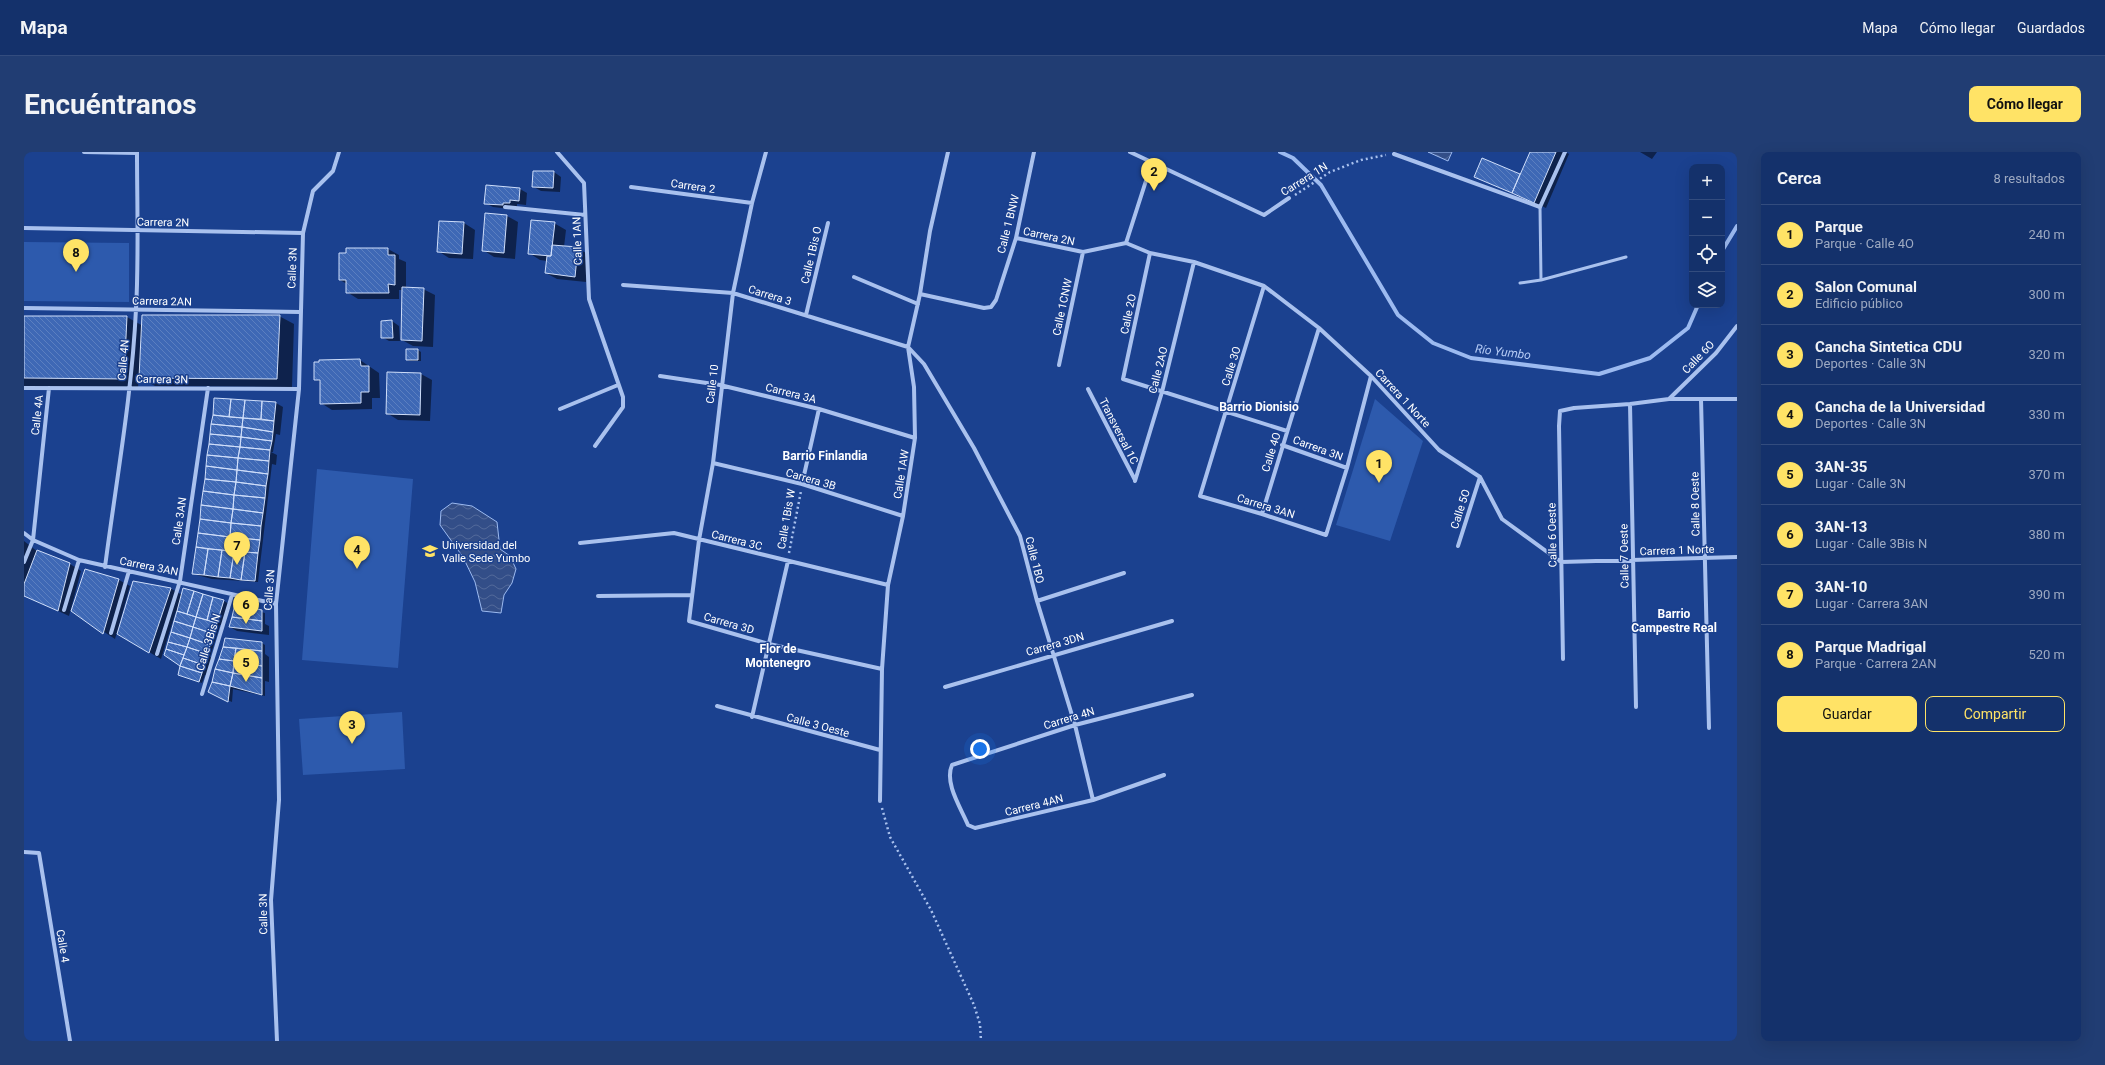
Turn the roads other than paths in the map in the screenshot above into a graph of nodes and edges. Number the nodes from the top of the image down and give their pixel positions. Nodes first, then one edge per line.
1 (84, 152) edge
2 (339, 152) edge
3 (556, 152) edge
4 (766, 152) edge
5 (948, 152) edge
6 (1034, 152) edge
7 (1130, 152) edge
8 (1565, 152) edge
9 (137, 153) edge
10 (1394, 154) road end
11 (1152, 162) junction
12 (631, 187) dead end
13 (1289, 198) road end
14 (752, 203) junction
15 (506, 207) dead end
16 (1540, 207) junction
17 (585, 215) junction
18 (828, 223) dead end
19 (24, 228) edge
20 (138, 231) junction
21 (303, 233) junction
22 (1016, 238) junction
23 (1126, 243) junction
24 (1083, 252) junction
25 (1150, 253) junction
26 (1626, 257) dead end
27 (1194, 262) junction
28 (854, 277) dead end
29 (1541, 280) junction
30 (1520, 283) dead end
31 (623, 285) dead end
32 (1264, 286) junction
33 (733, 293) junction
34 (920, 294) junction
35 (918, 304) junction
36 (24, 308) edge
37 (136, 310) junction
38 (300, 312) junction
39 (806, 315) junction
40 (1737, 326) edge
41 (1319, 328) junction
42 (908, 347) junction
43 (1059, 365) dead end
44 (660, 376) dead end
45 (1371, 376) junction
46 (1123, 379) joint
47 (618, 385) junction
48 (720, 385) junction
49 (129, 387) junction
50 (24, 388) edge
51 (49, 388) junction
52 (208, 388) junction
53 (299, 389) junction
54 (1088, 389) dead end
55 (1162, 392) junction
56 (1670, 399) junction
57 (1701, 399) junction
58 (1737, 399) edge
59 (1630, 404) junction
60 (560, 409) dead end
61 (819, 409) junction
62 (1226, 412) junction
63 (1287, 431) junction
64 (915, 438) junction
65 (1282, 445) junction
66 (594, 446) dead end
67 (713, 463) junction
68 (1347, 468) junction
69 (1480, 477) junction
70 (1135, 481) joint
71 (802, 484) junction
72 (1200, 496) joint
73 (1262, 514) junction
74 (903, 516) junction
75 (24, 533) edge
76 (33, 540) junction
77 (699, 540) junction
78 (580, 543) dead end
79 (1458, 546) dead end
80 (1737, 557) edge
81 (1705, 558) junction
82 (79, 560) junction
83 (1633, 560) junction
84 (788, 561) junction
85 (24, 562) edge
86 (1561, 562) junction
87 (104, 567) junction
88 (129, 571) junction
89 (1124, 573) dead end
90 (180, 582) junction
91 (888, 585) junction
92 (232, 595) junction
93 (692, 595) junction
94 (598, 596) dead end
95 (1037, 601) junction
96 (276, 604) junction
97 (64, 610) dead end
98 (689, 621) joint
99 (1172, 621) dead end
100 (111, 633) dead end
101 (769, 644) junction
102 (157, 654) dead end
103 (1052, 654) junction
104 (1563, 659) dead end
105 (882, 669) junction
106 (944, 687) dead end
107 (202, 694) dead end
108 (1192, 695) dead end
109 (717, 706) dead end
110 (1636, 707) dead end
111 (752, 716) junction
112 (1075, 725) junction
113 (1709, 728) dead end
114 (880, 750) junction
115 (952, 765) joint
116 (1164, 775) dead end
117 (1093, 800) junction
118 (880, 801) road end
119 (24, 852) edge
120 (70, 1041) edge
121 (276, 1041) edge

1 - 9 street
2 - 21 street, Calle 3N
3 - 17 street, Calle 1AN
4 - 14 street, Calle 10
5 - 34 street, Calle 1AW
6 - 22 street, Calle 1 BNW
7 - 11 street, Carrera 1N
8 - 16 street
9 - 20 street, Calle 4N
10 - 16 street
11 - 13 street, Carrera 1N
11 - 23 street
12 - 14 street, Carrera 2
14 - 33 street, Calle 10
15 - 17 street
16 - 29 lane
17 - 47 street, Calle 1AN
18 - 39 street, Calle 1Bis O
19 - 20 street, Carrera 2N
20 - 21 street, Carrera 2N
20 - 37 street, Calle 4N
21 - 38 street, Calle 3N
22 - 24 street, Carrera 2N
22 - 34 street, Calle 1 BNW
23 - 24 street, Carrera 2N
23 - 25 street, Carrera 1 Norte
24 - 43 street, Calle 1CNW
25 - 27 street, Carrera 1 Norte
25 - 46 street, Calle 2O
26 - 29 lane
27 - 32 street, Carrera 1 Norte
27 - 55 street, Calle 2AO
28 - 35 street
29 - 30 lane
31 - 33 street, Carrera 3
32 - 41 street, Carrera 1 Norte
32 - 62 street, Calle 3O
33 - 39 street, Carrera 3
33 - 48 street, Calle 10
34 - 35 street, Calle 1AW
35 - 42 street, Calle 1AW
36 - 37 street, Carrera 2AN
37 - 38 street, Carrera 2AN
37 - 49 street, Calle 4N
38 - 53 street, Calle 3N
39 - 42 street, Carrera 3
40 - 56 street, Calle 6O
41 - 45 street, Carrera 1 Norte
41 - 63 street, Calle 4O
42 - 64 street, Calle 1AW
42 - 95 street, Calle 1BO
44 - 48 street, Carrera 3A
45 - 68 street
45 - 69 street, Carrera 1 Norte
46 - 55 street, Carrera 3N
47 - 60 street
47 - 66 street, Calle 1AN
48 - 61 street, Carrera 3A
48 - 67 street, Calle 10
49 - 51 street, Carrera 3N
49 - 52 street, Carrera 3N
49 - 87 street, Calle 4N
50 - 51 street, Carrera 3N
51 - 76 street, Calle 4A
52 - 53 street, Carrera 3N
52 - 90 street, Calle 3AN
53 - 96 street, Calle 3N
54 - 70 street, Transversal 1C
55 - 62 street, Carrera 3N
55 - 70 street, Calle 2AO
56 - 57 street
56 - 59 street
57 - 58 street
57 - 81 street, Calle 8 Oeste
59 - 83 street, Calle 7 Oeste
59 - 86 street, Calle 6 Oeste
61 - 64 street, Carrera 3A
61 - 71 street, Calle 1Bis W
62 - 63 street, Carrera 3N
62 - 72 street, Calle 3O
63 - 65 street, Calle 4O
64 - 74 street, Calle 1AW
65 - 68 street, Carrera 3N
65 - 73 street, Calle 4O
67 - 71 street, Carrera 3B
67 - 77 street, Calle 10
68 - 73 street, Carrera 3AN
69 - 79 street, Calle 5O
69 - 86 street, Carrera 1 Norte
71 - 74 street, Carrera 3B
72 - 73 street, Carrera 3AN
74 - 91 street, Calle 1AW
75 - 76 street, Carrera 3AN
76 - 82 street, Carrera 3AN
76 - 85 street, Calle 4A
77 - 78 street, Carrera 3C
77 - 84 street, Carrera 3C
77 - 93 street, Calle 10
80 - 81 street, Carrera 1 Norte
81 - 83 street, Carrera 1 Norte
81 - 113 street, Calle 8 Oeste
82 - 87 street, Carrera 3AN
82 - 97 street
83 - 86 street, Carrera 1 Norte
83 - 110 street, Calle 7 Oeste
84 - 91 street, Carrera 3C
84 - 101 street
86 - 104 street, Calle 6 Oeste
87 - 88 street, Carrera 3AN
88 - 90 street, Carrera 3AN
88 - 100 street
89 - 95 street
90 - 92 street, Carrera 3AN
90 - 102 street, Calle 3AN
91 - 105 street, Calle 1AW
92 - 96 street, Carrera 3AN
92 - 107 street, Calle 3Bis N
93 - 94 street
93 - 98 street, Calle 10
95 - 103 street, Calle 1BO
96 - 121 street, Calle 3N
98 - 101 street, Carrera 3D
99 - 103 street, Carrera 3DN
101 - 105 street, Carrera 3D
101 - 111 street
103 - 106 street, Carrera 3DN
103 - 112 street, Calle 1BO
105 - 114 street, Calle 1AW
108 - 112 street, Carrera 4N
109 - 111 street
111 - 114 street, Calle 3 Oeste
112 - 115 street, Carrera 4N
112 - 117 street, Calle 1BO
114 - 118 street, Calle 1AW
115 - 117 street, Carrera 4AN
116 - 117 street, Carrera 4AN
119 - 120 street, Calle 4

